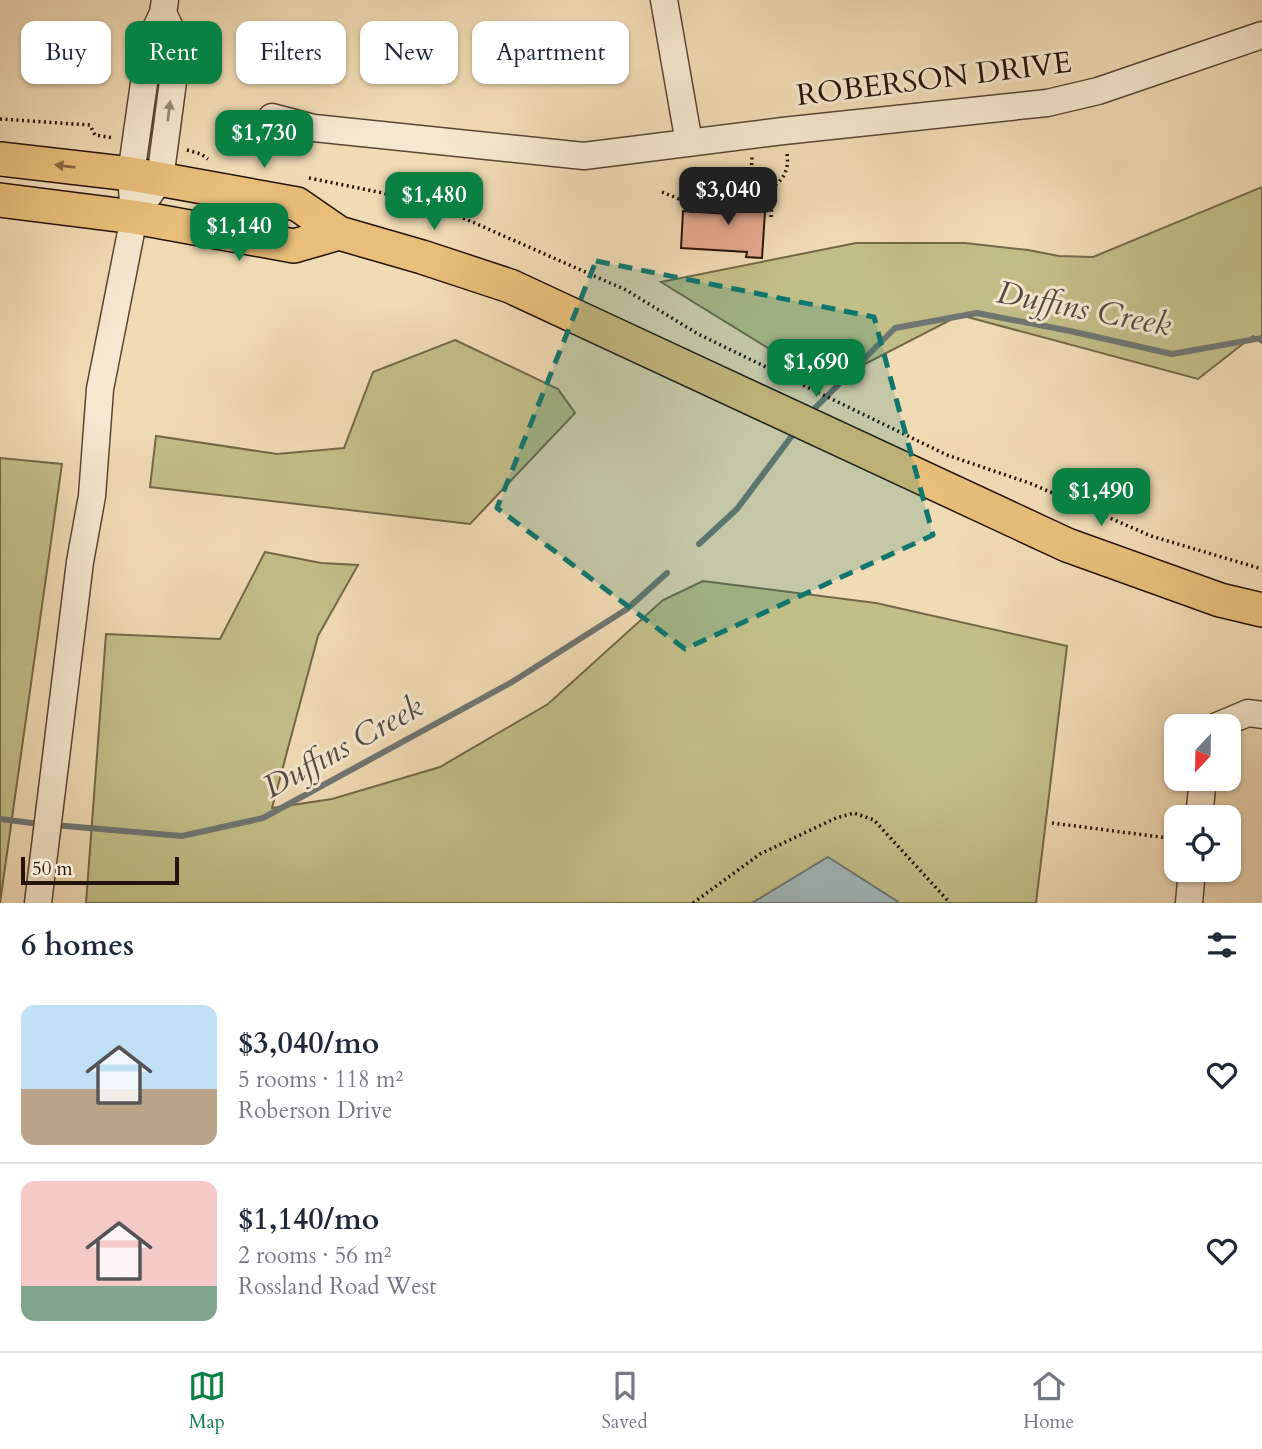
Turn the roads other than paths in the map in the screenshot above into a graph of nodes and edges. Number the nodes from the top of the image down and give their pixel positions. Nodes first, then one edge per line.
1 (664, 0) edge
2 (164, 7) edge
3 (1262, 35) edge
4 (272, 117) dead end
5 (689, 143) junction
6 (0, 159) edge
7 (0, 185) edge
8 (139, 190) junction
9 (0, 200) edge
10 (340, 233) junction
11 (1262, 610) edge
12 (1262, 715) edge
13 (1241, 716) edge
14 (1191, 882) edge
15 (38, 903) edge
16 (1189, 903) edge

1 - 5 street
2 - 8 street
8 -> 2 street
3 - 5 street, ROBERSON DRIVE
4 - 5 street, ROBERSON DRIVE
8 -> 6 main road
7 - 8 main road
8 - 9 main road
8 - 10 main road
8 - 10 main road
8 - 15 street
10 - 11 main road
12 - 13 street
14 - 16 street

